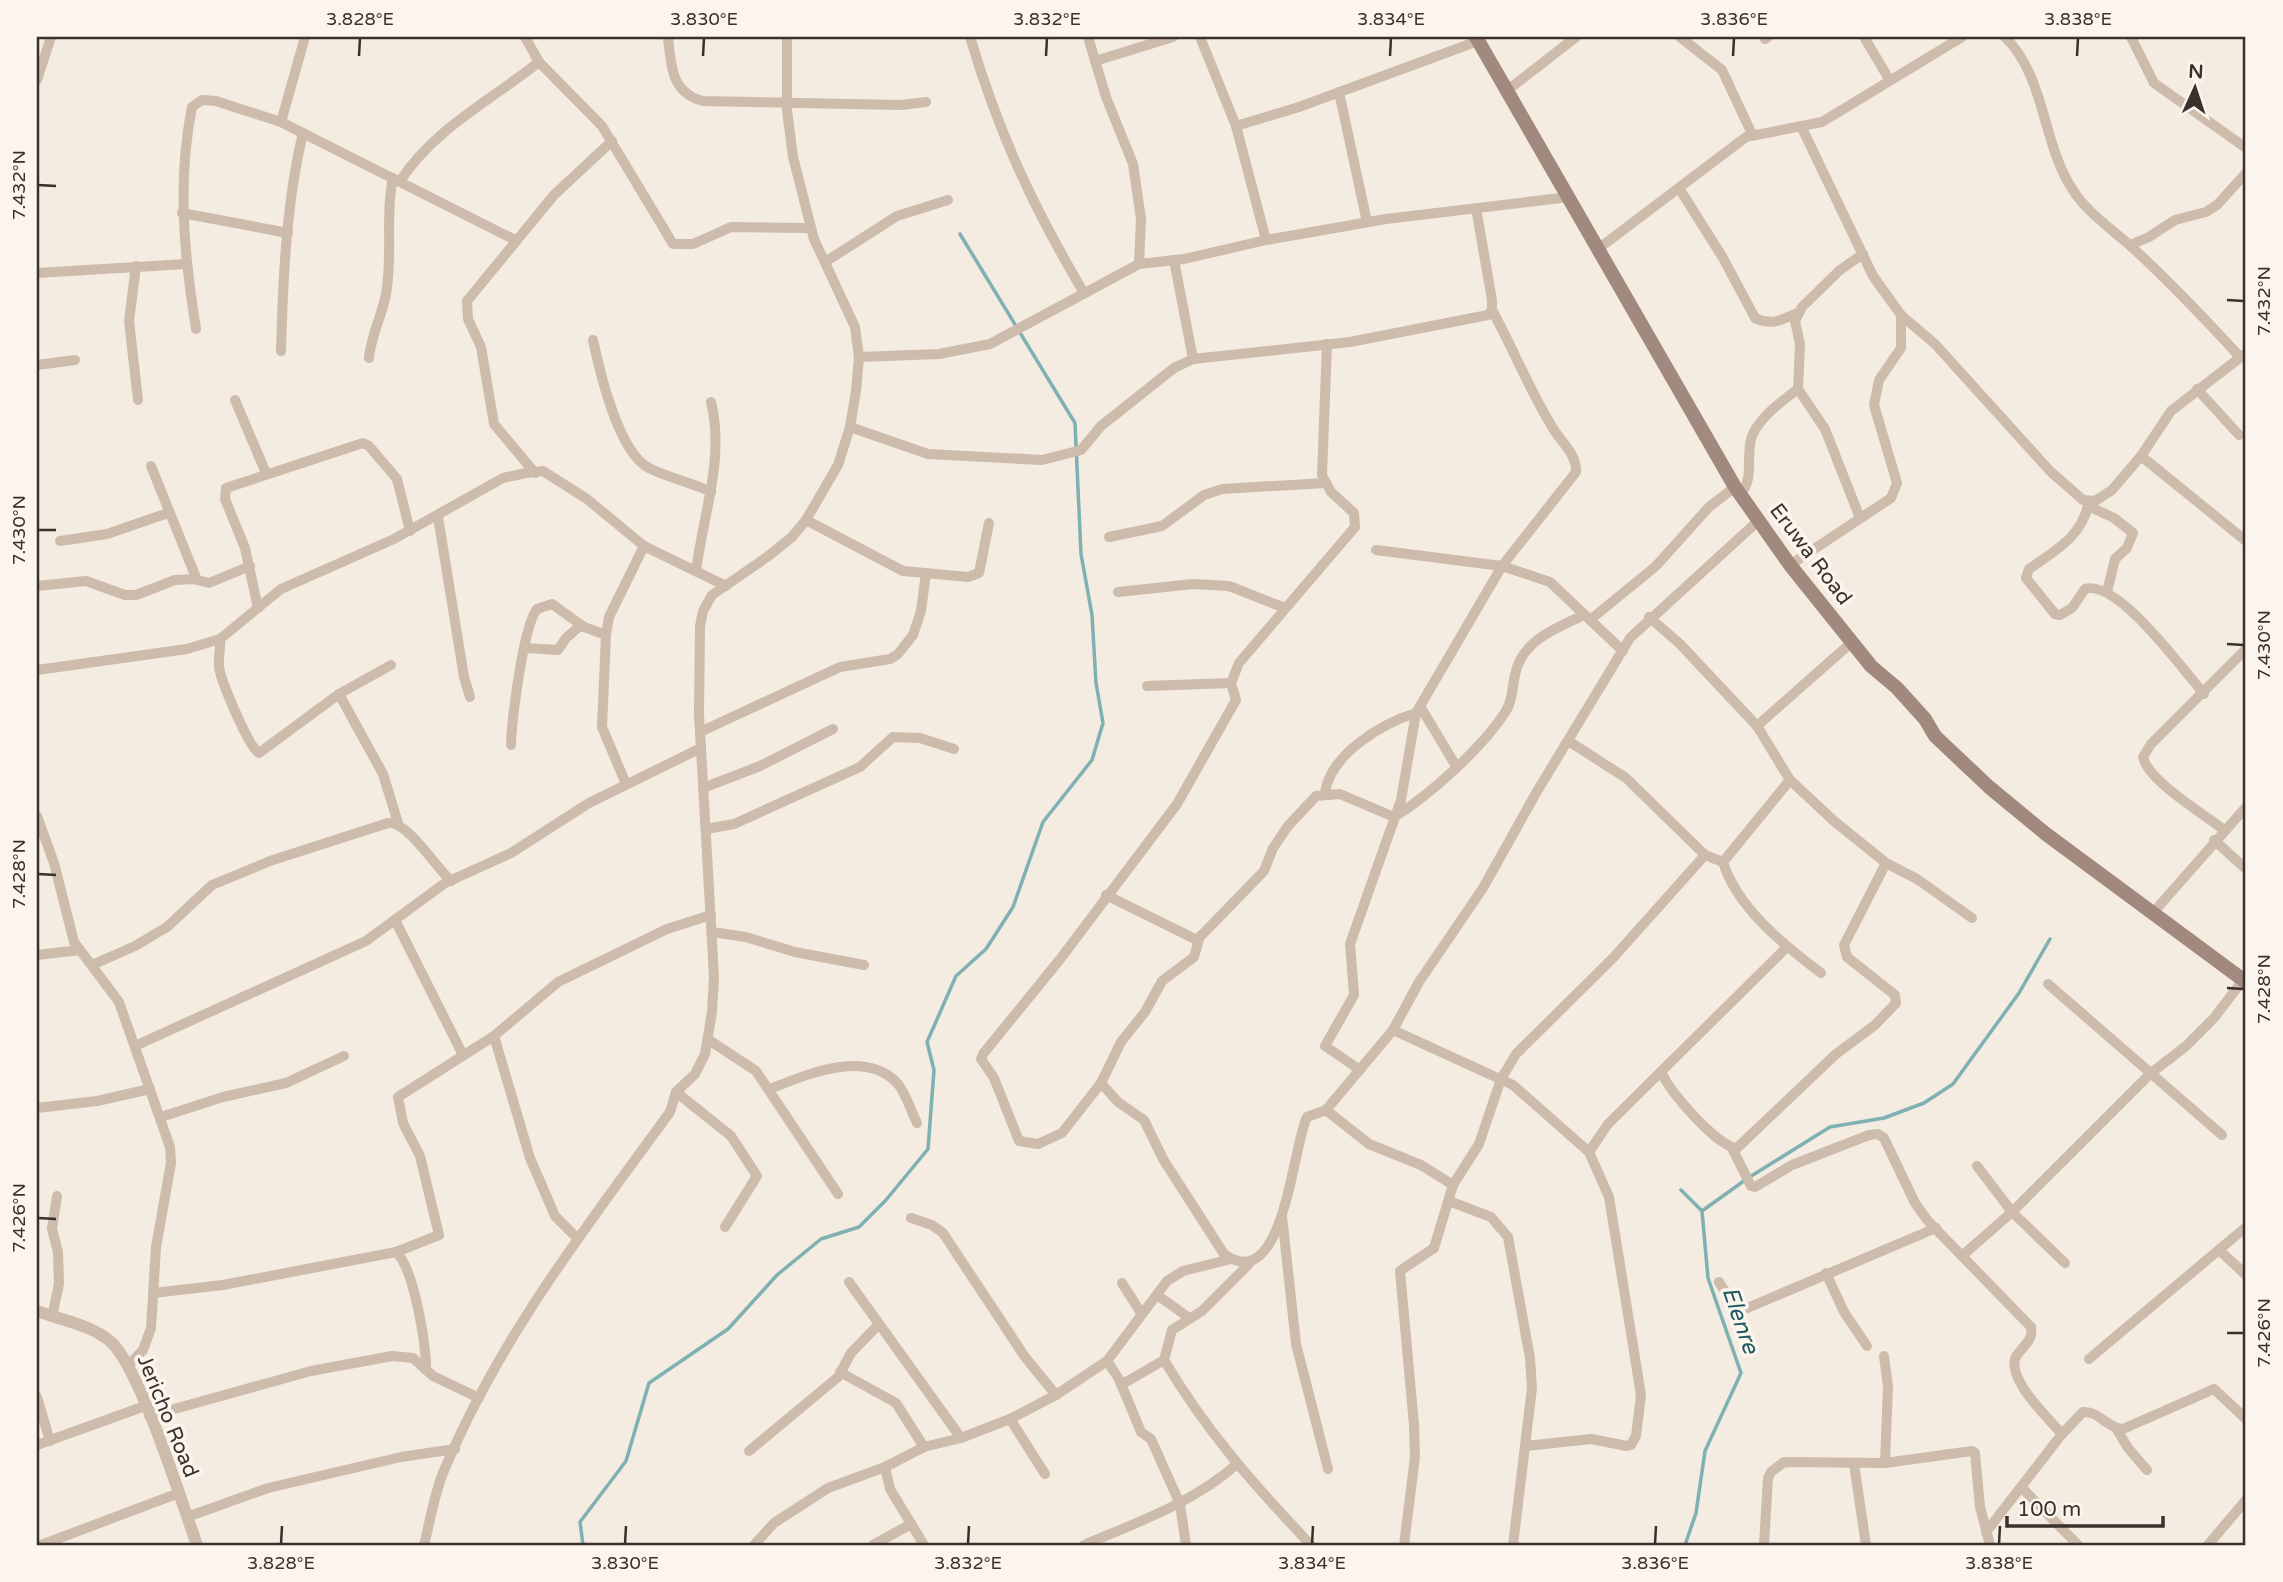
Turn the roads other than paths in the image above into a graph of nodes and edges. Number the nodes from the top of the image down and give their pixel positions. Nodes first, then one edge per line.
1 (51, 37) edge
2 (305, 37) edge
3 (525, 37) edge
4 (668, 37) edge
5 (787, 37) edge
6 (970, 37) edge
7 (1088, 37) edge
8 (1173, 37) edge
9 (1200, 37) edge
10 (1576, 37) edge
11 (1680, 37) edge
12 (1864, 37) edge
13 (1959, 37) edge
14 (2005, 37) edge
15 (2130, 37) edge
16 (1477, 39) edge
17 (1095, 61) junction
18 (539, 62) junction
19 (1889, 79) junction
20 (37, 80) edge
21 (1509, 89) junction
22 (1339, 92) junction
23 (787, 102) junction
24 (926, 103) dead end
25 (281, 122) junction
26 (1236, 126) junction
27 (1801, 127) junction
28 (303, 133) junction
29 (1752, 134) junction
30 (612, 141) junction
31 (2246, 148) edge
32 (2246, 173) edge
33 (397, 180) junction
34 (1679, 188) junction
35 (1569, 197) junction
36 (948, 200) dead end
37 (1476, 208) junction
38 (182, 213) junction
39 (1367, 222) junction
40 (810, 228) junction
41 (288, 233) junction
42 (515, 240) junction
43 (1266, 240) junction
44 (2130, 244) junction
45 (1598, 249) junction
46 (1863, 254) junction
47 (1174, 260) junction
48 (825, 262) junction
49 (186, 264) junction
50 (1139, 264) junction
51 (136, 266) junction
52 (111, 267) junction
53 (37, 273) edge
54 (131, 290) junction
55 (1084, 293) junction
56 (1492, 310) junction
57 (1797, 313) junction
58 (1901, 315) junction
59 (196, 329) dead end
60 (593, 340) dead end
61 (1326, 344) junction
62 (281, 351) dead end
63 (2243, 355) edge
64 (859, 357) junction
65 (369, 358) dead end
66 (75, 359) dead end
67 (1193, 359) junction
68 (37, 365) edge
69 (1798, 388) junction
70 (2197, 389) junction
71 (138, 400) dead end
72 (235, 400) dead end
73 (711, 402) dead end
74 (850, 427) junction
75 (2239, 435) dead end
76 (2141, 456) junction
77 (151, 466) dead end
78 (266, 473) junction
79 (535, 473) junction
80 (1325, 483) junction
81 (1737, 490) junction
82 (710, 492) junction
83 (2088, 504) junction
84 (168, 513) junction
85 (438, 517) junction
86 (1860, 518) junction
87 (806, 520) junction
88 (1758, 520) junction
89 (989, 523) dead end
90 (410, 531) junction
91 (1109, 537) dead end
92 (60, 541) dead end
93 (2246, 541) edge
94 (644, 546) junction
95 (1376, 550) dead end
96 (1790, 565) junction
97 (250, 566) junction
98 (1503, 566) junction
99 (696, 571) junction
100 (926, 573) junction
101 (197, 580) junction
102 (254, 582) junction
103 (37, 586) edge
104 (726, 586) junction
105 (275, 592) junction
106 (1118, 592) dead end
107 (2107, 592) junction
108 (258, 608) junction
109 (1285, 608) junction
110 (1587, 617) junction
111 (1649, 617) junction
112 (581, 625) junction
113 (606, 635) junction
114 (220, 639) junction
115 (1852, 642) junction
116 (525, 648) junction
117 (2246, 649) edge
118 (1623, 651) junction
119 (391, 665) dead end
120 (37, 670) edge
121 (1231, 683) junction
122 (1147, 686) dead end
123 (339, 694) junction
124 (2204, 694) junction
125 (470, 697) dead end
126 (1418, 710) junction
127 (1757, 726) junction
128 (834, 729) dead end
129 (700, 733) junction
130 (1570, 742) junction
131 (511, 745) dead end
132 (701, 748) junction
133 (954, 748) dead end
134 (1456, 766) junction
135 (1790, 780) junction
136 (626, 784) junction
137 (704, 788) junction
138 (1325, 793) junction
139 (2246, 807) edge
140 (37, 816) edge
141 (1394, 817) junction
142 (398, 823) junction
143 (706, 829) junction
144 (2224, 830) junction
145 (2214, 840) junction
146 (1705, 855) junction
147 (1723, 862) junction
148 (1886, 863) junction
149 (2246, 869) edge
150 (451, 881) junction
151 (1107, 895) junction
152 (2152, 914) junction
153 (711, 915) junction
154 (1972, 918) dead end
155 (395, 920) junction
156 (712, 932) junction
157 (1200, 936) junction
158 (1787, 947) junction
159 (80, 950) junction
160 (37, 955) edge
161 (92, 965) junction
162 (864, 965) dead end
163 (1821, 973) dead end
164 (2245, 981) edge
165 (2048, 984) dead end
166 (1394, 1030) junction
167 (494, 1036) junction
168 (709, 1040) junction
169 (135, 1046) junction
170 (463, 1055) junction
171 (344, 1056) dead end
172 (1360, 1070) junction
173 (1662, 1073) junction
174 (2150, 1074) junction
175 (1501, 1079) junction
176 (1101, 1083) junction
177 (150, 1089) junction
178 (770, 1089) junction
179 (676, 1092) junction
180 (37, 1108) edge
181 (1326, 1110) junction
182 (161, 1117) junction
183 (917, 1123) dead end
184 (2222, 1135) dead end
185 (1731, 1148) junction
186 (1590, 1152) junction
187 (1977, 1166) dead end
188 (1453, 1185) junction
189 (838, 1194) dead end
190 (57, 1196) dead end
191 (1449, 1201) junction
192 (2012, 1212) junction
193 (1282, 1216) junction
194 (911, 1218) dead end
195 (725, 1227) dead end
196 (2246, 1227) edge
197 (1936, 1228) junction
198 (578, 1238) junction
199 (2219, 1250) junction
200 (396, 1252) junction
201 (1964, 1255) junction
202 (1231, 1259) junction
203 (2064, 1263) dead end
204 (1249, 1264) junction
205 (1826, 1273) junction
206 (2246, 1275) edge
207 (849, 1282) dead end
208 (1719, 1282) dead end
209 (1122, 1283) dead end
210 (153, 1293) junction
211 (1157, 1295) junction
212 (37, 1311) edge
213 (1141, 1314) junction
214 (52, 1317) junction
215 (1188, 1317) junction
216 (879, 1324) junction
217 (1867, 1346) dead end
218 (1884, 1356) dead end
219 (2089, 1359) dead end
220 (1164, 1360) junction
221 (1107, 1362) junction
222 (128, 1366) junction
223 (426, 1370) junction
224 (841, 1372) junction
225 (1121, 1385) junction
226 (1056, 1395) junction
227 (37, 1397) edge
228 (479, 1398) junction
229 (147, 1411) junction
230 (1010, 1419) junction
231 (2246, 1419) edge
232 (2116, 1428) junction
233 (2062, 1433) junction
234 (961, 1438) junction
235 (50, 1441) junction
236 (37, 1445) edge
237 (1526, 1446) junction
238 (923, 1447) junction
239 (455, 1449) junction
240 (750, 1451) dead end
241 (1885, 1463) junction
242 (1237, 1464) junction
243 (1854, 1464) junction
244 (885, 1467) junction
245 (1328, 1469) dead end
246 (2147, 1470) dead end
247 (1045, 1474) dead end
248 (2021, 1487) junction
249 (178, 1493) junction
250 (2246, 1500) edge
251 (1180, 1504) junction
252 (187, 1517) junction
253 (911, 1524) junction
254 (1986, 1532) junction
255 (1307, 1544) edge
256 (41, 1545) edge
257 (197, 1545) edge
258 (424, 1545) edge
259 (754, 1545) edge
260 (873, 1545) edge
261 (924, 1545) edge
262 (1084, 1545) edge
263 (1186, 1545) edge
264 (1404, 1545) edge
265 (1513, 1545) edge
266 (1764, 1545) edge
267 (1866, 1545) edge
268 (1989, 1545) edge
269 (2078, 1545) edge
270 (2208, 1545) edge

1 - 20 street
2 - 25 street
3 - 18 street
4 - 23 street
5 - 23 street
6 - 55 street
7 - 17 street
8 - 17 street
9 - 26 street
10 - 21 street
11 - 29 street
12 - 19 street
13 - 19 street
14 - 44 street
15 - 31 street
16 - 21 main road, Eruwa Road
16 - 22 street
17 - 50 street
18 - 30 street
18 - 33 street
19 - 27 street
21 - 35 main road, Eruwa Road
22 - 26 street
22 - 39 street
23 - 24 street
23 - 40 street
25 - 28 street
25 - 38 street
26 - 43 street
27 - 29 street
27 - 46 street
28 - 33 street
28 - 41 street
29 - 34 street
30 - 40 street
30 - 42 street
32 - 44 street
33 - 42 street
33 - 65 street
34 - 45 street
34 - 57 street
35 - 37 street
35 - 45 main road, Eruwa Road
36 - 48 street
37 - 39 street
37 - 56 street
38 - 41 street
38 - 49 street
39 - 43 street
40 - 48 street
41 - 62 street
42 - 79 street
43 - 47 street
44 - 63 street
45 - 81 main road, Eruwa Road
46 - 57 street
46 - 58 street
47 - 50 street
47 - 67 street
48 - 64 street
49 - 51 street
49 - 59 street
50 - 55 street
51 - 52 street
51 - 54 street
52 - 53 street
52 - 54 street
54 - 71 street
55 - 64 street
56 - 61 street
56 - 98 street
57 - 69 street
58 - 83 street
58 - 86 street
60 - 82 street
61 - 67 street
61 - 80 street
63 - 70 street
64 - 74 street
66 - 68 street
67 - 74 street
69 - 81 street
69 - 86 street
70 - 75 street
70 - 76 street
72 - 78 street
73 - 82 street
74 - 87 street
76 - 83 street
76 - 93 street
77 - 84 street
78 - 90 street
78 - 97 street
79 - 85 street
79 - 94 street
80 - 91 street
80 - 109 street
81 - 88 main road, Eruwa Road
81 - 110 street
82 - 99 street
83 - 107 street
83 - 107 street
84 - 92 street
84 - 101 street
85 - 90 street
85 - 125 street
86 - 96 street
87 - 100 street
87 - 104 street
88 - 96 main road, Eruwa Road
88 - 111 street
89 - 100 street
90 - 105 street
94 - 99 street
94 - 113 street
95 - 98 street
96 - 115 main road, Eruwa Road
97 - 101 street
97 - 102 street
98 - 110 street
98 - 126 street
99 - 104 street
100 - 129 street
101 - 103 street
102 - 105 street
102 - 108 street
104 - 129 street
105 - 108 street
106 - 109 street
107 - 124 street
108 - 114 street
109 - 121 street
110 - 118 street
110 - 134 street
111 - 118 street
111 - 127 street
112 - 113 street
112 - 116 street
112 - 116 street
113 - 136 street
114 - 120 street
114 - 123 street
115 - 127 street
115 - 152 main road, Eruwa Road
116 - 131 street
117 - 124 street
118 - 130 street
119 - 123 street
121 - 122 street
121 - 151 street
123 - 142 street
124 - 144 street
126 - 134 street
126 - 138 street
126 - 141 street
127 - 135 street
128 - 137 street
129 - 132 street
130 - 146 street
130 - 166 street
132 - 136 street
132 - 137 street
133 - 143 street
134 - 141 street
135 - 147 street
135 - 148 street
136 - 150 street
137 - 143 street
138 - 141 street
138 - 157 street
139 - 144 street
140 - 159 street
141 - 172 street
142 - 150 street
142 - 161 street
143 - 153 street
144 - 145 street
145 - 149 street
145 - 152 street
146 - 147 street
146 - 175 street
147 - 158 street
148 - 154 street
148 - 185 street
150 - 155 street
151 - 157 street
151 - 176 street
152 - 164 main road, Eruwa Road
153 - 156 street
153 - 167 street
155 - 169 street
155 - 170 street
156 - 162 street
156 - 168 street
157 - 176 street
158 - 163 street
158 - 173 street
159 - 160 street
159 - 161 street
161 - 169 street
164 - 174 street
165 - 174 street
166 - 172 street
166 - 175 street
167 - 170 street
167 - 198 street
168 - 178 street
168 - 179 street
169 - 177 street
170 - 200 street
171 - 182 street
172 - 181 street
173 - 185 street
173 - 186 street
174 - 184 street
174 - 192 street
175 - 186 street
175 - 188 street
176 - 202 street
177 - 180 street
177 - 182 street
178 - 183 street
178 - 189 street
179 - 195 street
179 - 198 street
181 - 188 street
181 - 193 street
182 - 210 street
185 - 197 street
186 - 237 street
187 - 192 street
188 - 191 street
190 - 214 street
191 - 237 street
191 - 264 street
192 - 201 street
192 - 203 street
193 - 204 street
193 - 245 street
194 - 226 street
196 - 199 street
197 - 201 street
197 - 205 street
198 - 228 street
199 - 206 street
199 - 219 street
200 - 210 street
200 - 223 street
201 - 233 street
202 - 204 street
202 - 211 street
204 - 215 street
205 - 208 street
205 - 217 street
207 - 216 street
209 - 213 street
210 - 222 street
211 - 213 street
211 - 215 street
212 - 214 street, Jericho Road
213 - 221 street
214 - 222 street, Jericho Road
215 - 220 street
216 - 224 street
216 - 234 street
218 - 241 street
220 - 225 street
220 - 242 street
221 - 225 street
221 - 226 street
222 - 229 street, Jericho Road
223 - 228 street
223 - 229 street
224 - 238 street
224 - 240 street
225 - 251 street
226 - 230 street
227 - 235 street
228 - 239 street
229 - 235 street
229 - 249 street, Jericho Road
230 - 234 street
230 - 247 street
231 - 232 street
232 - 233 street
232 - 246 street
233 - 248 street
234 - 238 street
235 - 236 street
237 - 265 street
238 - 244 street
239 - 252 street
239 - 258 street
241 - 243 street
241 - 254 street
242 - 251 street
242 - 255 street
243 - 266 street
243 - 267 street
244 - 253 street
244 - 259 street
248 - 254 street
248 - 269 street
249 - 252 street, Jericho Road
249 - 256 street
250 - 270 street
251 - 262 street
251 - 263 street
252 - 257 street, Jericho Road
253 - 260 street
253 - 261 street
254 - 268 street

